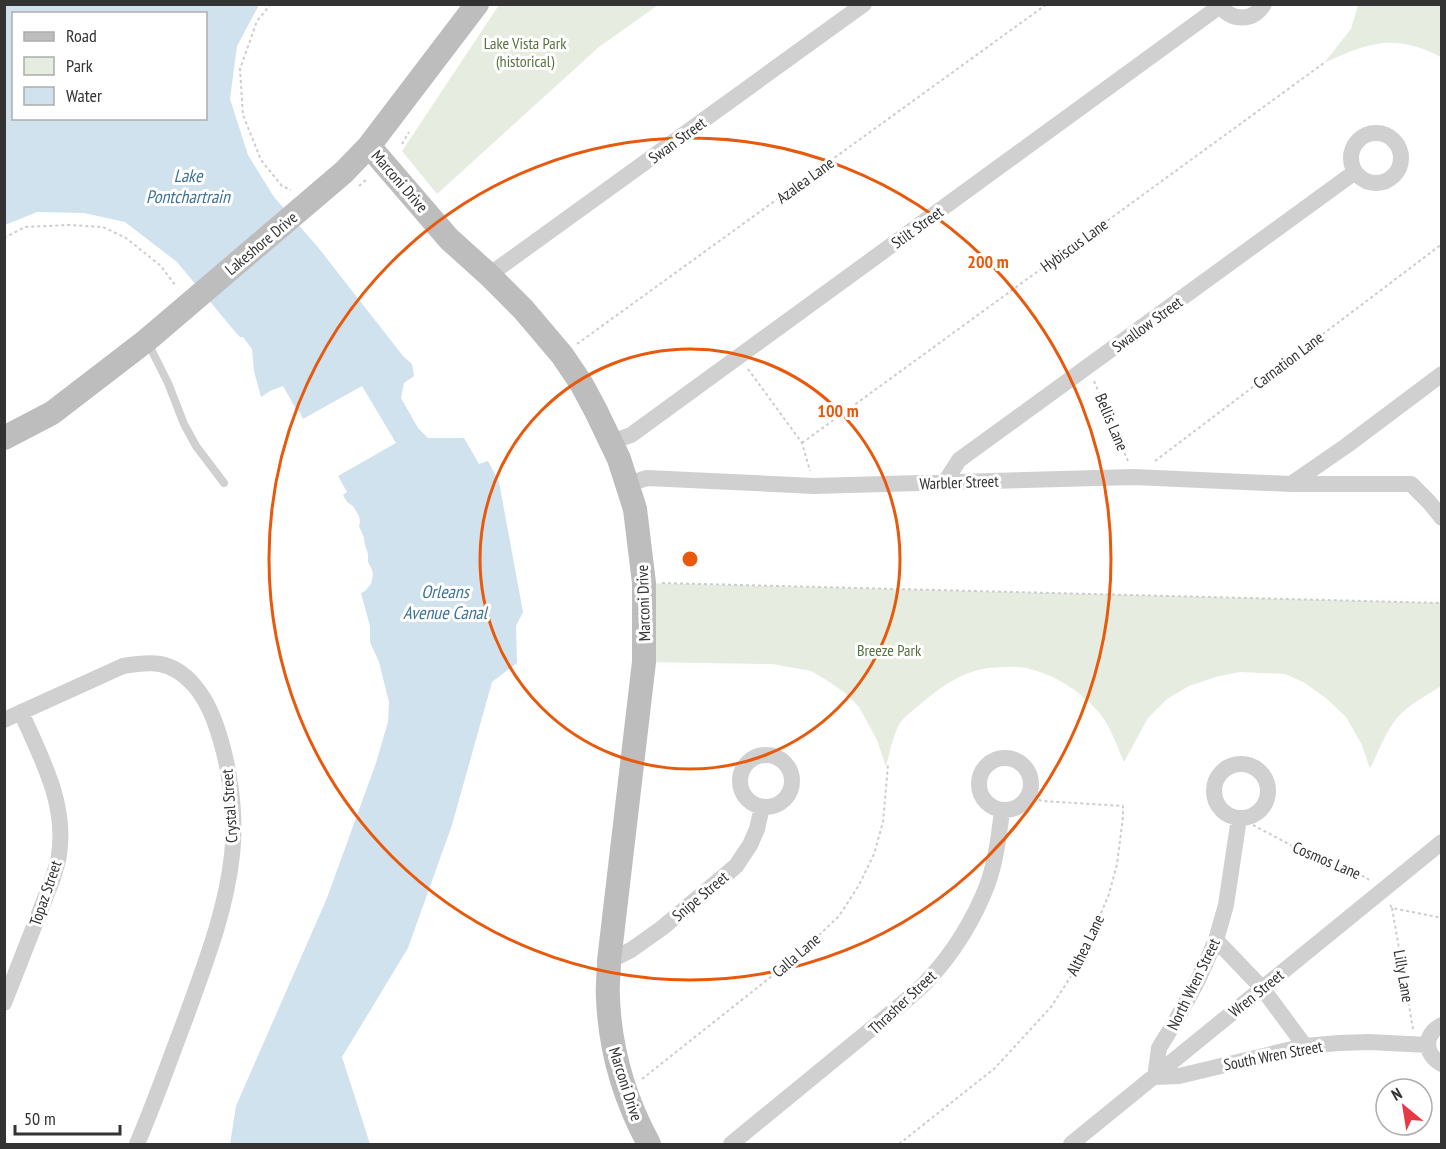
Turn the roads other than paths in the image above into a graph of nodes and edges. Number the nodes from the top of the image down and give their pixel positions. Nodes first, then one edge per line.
1 (477, 4) edge
2 (864, 4) edge
3 (1264, 4) edge
4 (1220, 5) edge
5 (369, 146) junction
6 (1355, 172) dead end
7 (489, 275) junction
8 (147, 340) junction
9 (1442, 374) edge
10 (4, 438) edge
11 (611, 442) junction
12 (945, 482) junction
13 (224, 483) dead end
14 (628, 484) junction
15 (1292, 484) junction
16 (1442, 518) edge
17 (21, 712) junction
18 (4, 720) edge
19 (762, 807) dead end
20 (1002, 811) junction
21 (1239, 818) road end
22 (1442, 842) edge
23 (1216, 939) junction
24 (609, 961) junction
25 (1262, 988) junction
26 (4, 1003) edge
27 (1442, 1025) edge
28 (1422, 1045) junction
29 (1305, 1046) junction
30 (1442, 1064) edge
31 (1155, 1077) junction
32 (137, 1144) edge
33 (649, 1144) edge
34 (731, 1144) edge
35 (1071, 1144) edge

1 - 5 street, Lakeshore Drive
2 - 7 street, Swan Street
3 - 4 street, Stilt Street
4 - 11 street, Stilt Street
5 - 7 street, Marconi Drive
5 - 8 street, Lakeshore Drive
6 - 12 street, Swallow Street
7 - 11 street, Marconi Drive
8 - 10 street, Lakeshore Drive
8 - 13 lane
9 - 15 street
11 - 14 street, Marconi Drive
12 - 14 street, Warbler Street
12 - 15 street, Warbler Street
14 - 24 street, Marconi Drive
15 - 16 street, Warbler Street
17 - 18 street, Crystal Street
17 - 26 street, Topaz Street
17 - 32 street, Crystal Street
19 - 24 street, Snipe Street
20 - 20 street
20 - 34 street, Thrasher Street
21 - 23 street, North Wren Street
22 - 25 street, Wren Street
23 - 25 street
23 - 31 street, North Wren Street
24 - 33 street, Marconi Drive
25 - 29 street
25 - 31 street, Wren Street
27 - 28 street
28 - 29 street, South Wren Street
28 - 30 street
29 - 31 street, South Wren Street
31 - 35 street, Wren Street

